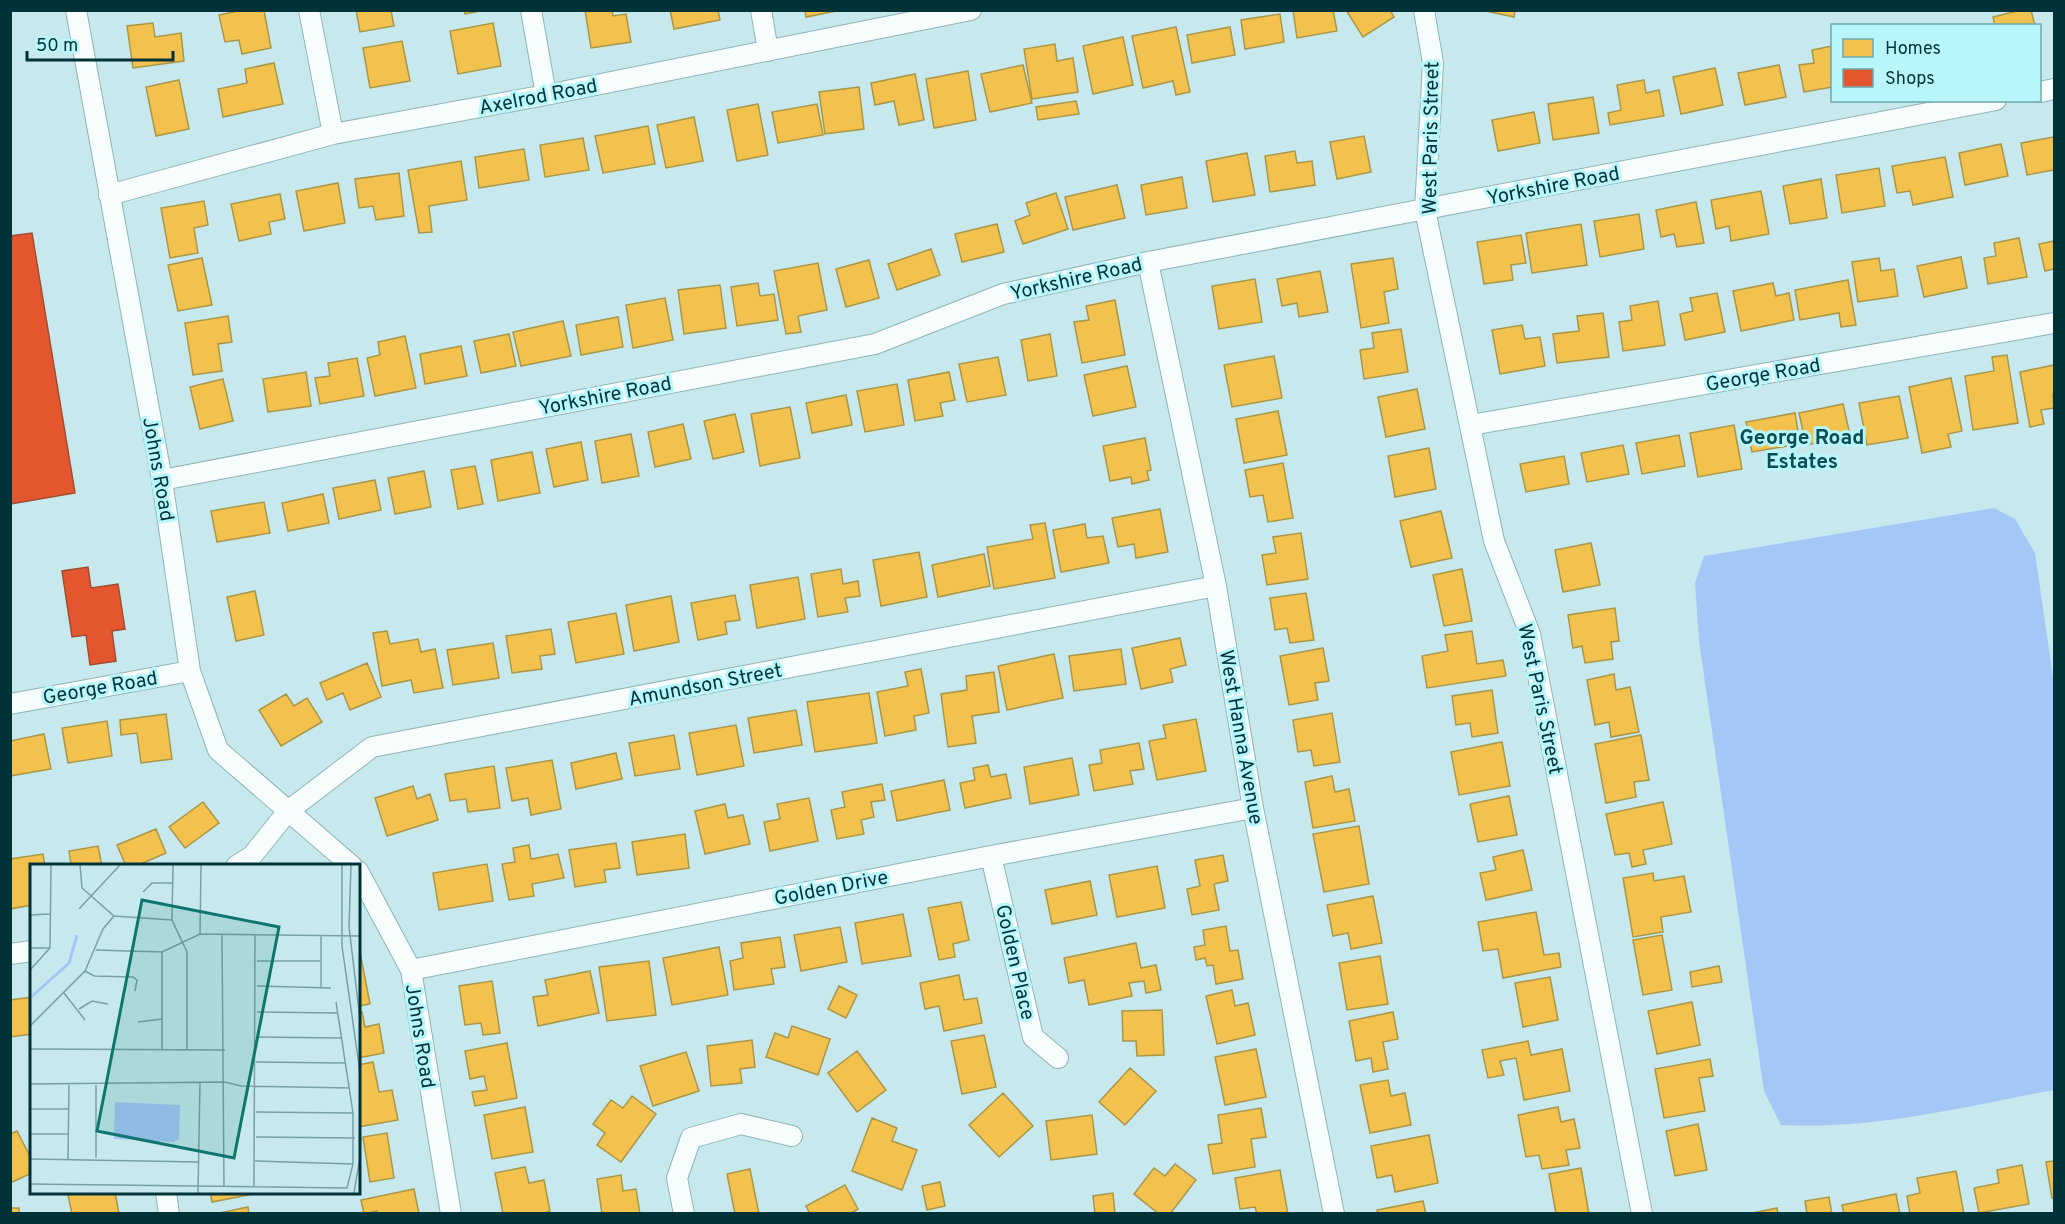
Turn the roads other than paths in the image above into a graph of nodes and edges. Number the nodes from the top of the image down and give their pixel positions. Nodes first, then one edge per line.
1 (76, 10) edge
2 (309, 10) edge
3 (531, 10) edge
4 (761, 10) edge
5 (971, 10) edge
6 (1424, 10) edge
7 (768, 51) junction
8 (546, 95) junction
9 (1986, 102) edge
10 (333, 134) junction
11 (109, 195) junction
12 (1425, 210) junction
13 (1149, 262) junction
14 (2055, 323) edge
15 (1471, 425) junction
16 (162, 480) junction
17 (1216, 586) junction
18 (190, 671) junction
19 (10, 704) edge
20 (1253, 808) junction
21 (288, 811) junction
22 (991, 856) junction
23 (239, 864) edge
24 (350, 864) edge
25 (360, 875) edge
26 (30, 951) edge
27 (10, 954) edge
28 (411, 970) junction
29 (1058, 1058) dead end
30 (792, 1136) dead end
31 (166, 1194) edge
32 (170, 1214) edge
33 (451, 1214) edge
34 (684, 1214) edge
35 (1334, 1214) edge
36 (1642, 1214) edge

1 - 11 street, Johns Road
2 - 10 street
3 - 8 street
4 - 7 street
5 - 7 street, Axelrod Road
6 - 12 street, West Paris Street
7 - 8 street, Axelrod Road
8 - 10 street, Axelrod Road
9 - 12 street, Yorkshire Road
10 - 11 street, Axelrod Road
11 - 16 street, Johns Road
12 - 13 street, Yorkshire Road
12 - 15 street, West Paris Street
13 - 16 street, Yorkshire Road
13 - 17 street, West Hanna Avenue
14 - 15 street, George Road
15 - 36 street, West Paris Street
16 - 18 street, Johns Road
17 - 20 street, West Hanna Avenue
17 - 21 street, Amundson Street
18 - 19 street, George Road
18 - 21 street, Johns Road
20 - 22 street, Golden Drive
20 - 35 street, West Hanna Avenue
21 - 23 street, Amundson Street
21 - 24 street, Johns Road
22 - 28 street, Golden Drive
22 - 29 street, Golden Place
25 - 28 street, Johns Road
26 - 27 street
28 - 33 street, Johns Road
30 - 34 street
31 - 32 street

